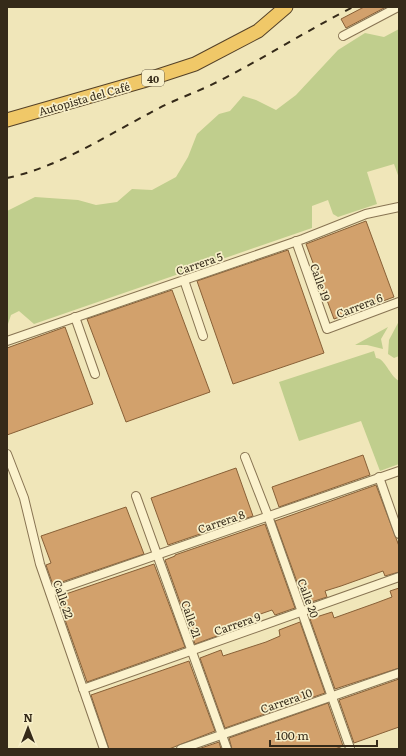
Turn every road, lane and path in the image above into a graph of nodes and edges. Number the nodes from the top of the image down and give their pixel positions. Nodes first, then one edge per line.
1 (286, 7) edge
2 (398, 7) edge
3 (343, 36) dead end
4 (7, 120) edge
5 (399, 206) edge
6 (296, 241) junction
7 (184, 280) junction
8 (399, 302) edge
9 (75, 317) junction
10 (327, 329) joint
11 (203, 336) dead end
12 (7, 341) edge
13 (94, 374) dead end
14 (7, 454) edge
15 (245, 457) dead end
16 (399, 471) edge
17 (379, 477) junction
18 (136, 496) dead end
19 (268, 516) junction
20 (399, 534) edge
21 (157, 554) junction
22 (399, 577) edge
23 (50, 592) junction
24 (302, 612) junction
25 (191, 651) junction
26 (399, 673) edge
27 (83, 689) junction
28 (332, 696) junction
29 (222, 735) junction
30 (350, 748) dead end
31 (104, 749) edge
32 (181, 749) edge
33 (226, 749) edge

1 - 4 highway, Autopista del Café / 40
2 - 3 street
5 - 6 street, Carrera 5
6 - 7 street, Carrera 5
6 - 10 street, Calle 19
7 - 9 street, Carrera 5
7 - 11 street
8 - 10 street, Carrera 6
9 - 12 street, Carrera 5
9 - 13 street
14 - 23 street, Calle 22
15 - 19 street, Calle 20
16 - 17 street, Carrera 8
17 - 19 street, Carrera 8
17 - 20 street
18 - 21 street, Calle 21
19 - 21 street, Carrera 8
19 - 24 street, Calle 20
21 - 23 street, Carrera 8
21 - 25 street, Calle 21
22 - 24 street, Carrera 9
23 - 27 street, Calle 22
24 - 25 street, Carrera 9
24 - 28 street, Calle 20
25 - 27 street, Carrera 9
25 - 29 street, Calle 21
26 - 28 street, Carrera 10
27 - 31 street, Calle 22
28 - 29 street, Carrera 10
28 - 30 street, Calle 20
29 - 32 street, Carrera 10
29 - 33 street, Calle 21

